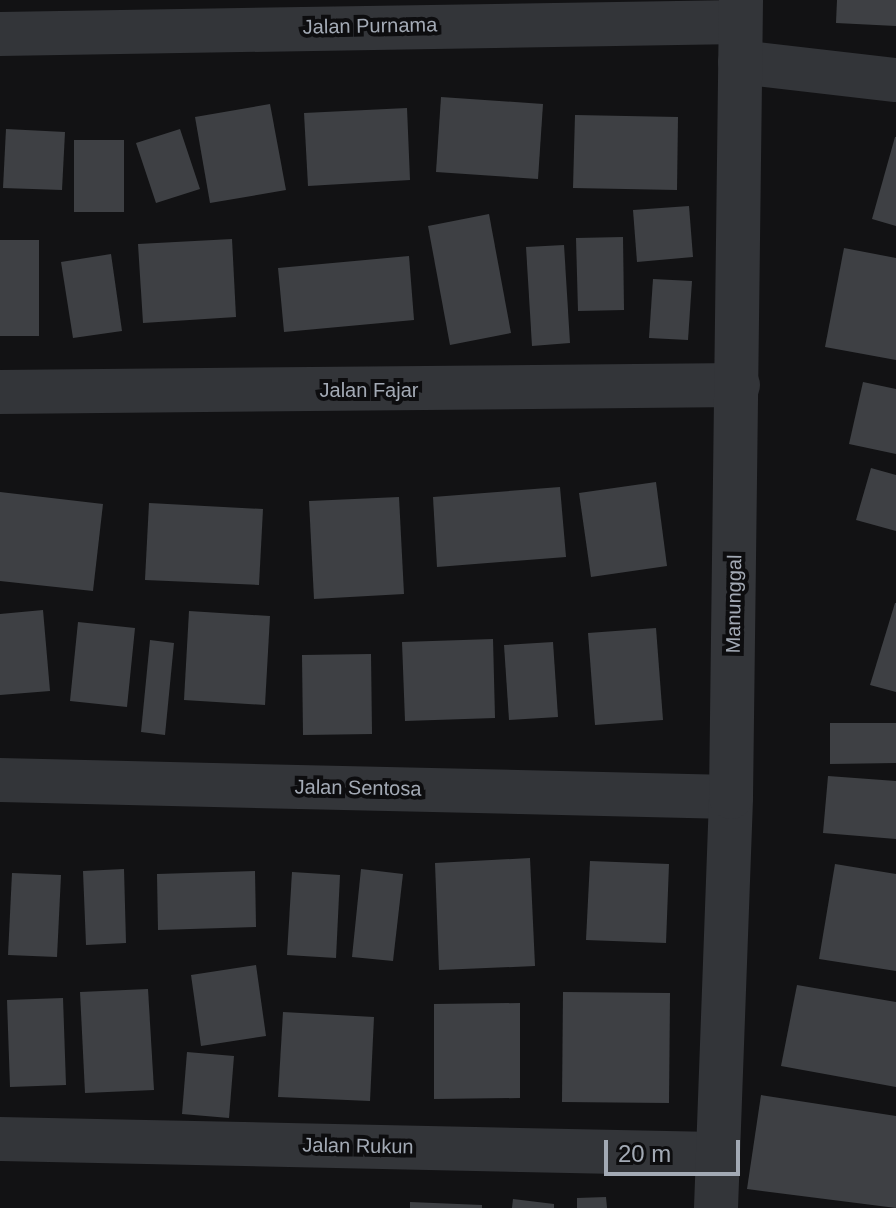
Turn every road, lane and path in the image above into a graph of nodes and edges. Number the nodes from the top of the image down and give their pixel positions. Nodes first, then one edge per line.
1 (740, 28) edge
2 (0, 34) edge
3 (896, 80) edge
4 (738, 385) junction
5 (0, 392) edge
6 (0, 780) edge
7 (724, 796) junction
8 (0, 1139) edge
9 (716, 1154) junction
10 (716, 1208) edge

1 - 2 street, Jalan Purnama
1 - 3 street, Jalan Purnama
1 - 4 street, Manunggal
4 - 5 street, Jalan Fajar
4 - 7 street, Manunggal
6 - 7 street, Jalan Sentosa
7 - 9 street, Manunggal
8 - 9 street, Jalan Rukun
9 - 10 street, Manunggal

